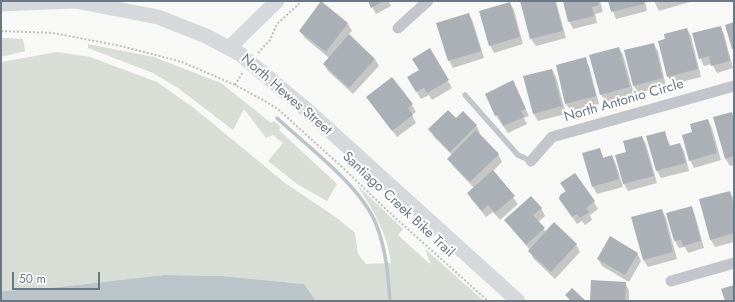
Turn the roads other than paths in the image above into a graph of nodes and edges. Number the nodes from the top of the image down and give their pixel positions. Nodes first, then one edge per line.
1 (277, 1) edge
2 (428, 1) edge
3 (1, 4) edge
4 (398, 28) dead end
5 (229, 48) junction
6 (734, 86) edge
7 (464, 95) dead end
8 (531, 161) joint
9 (734, 263) edge
10 (671, 281) dead end
11 (518, 301) edge

1 - 5 main road
2 - 4 street
3 - 5 main road, North Hewes Street
5 - 11 main road, North Hewes Street
6 - 8 street, North Antonio Circle
7 - 8 lane
9 - 10 street

